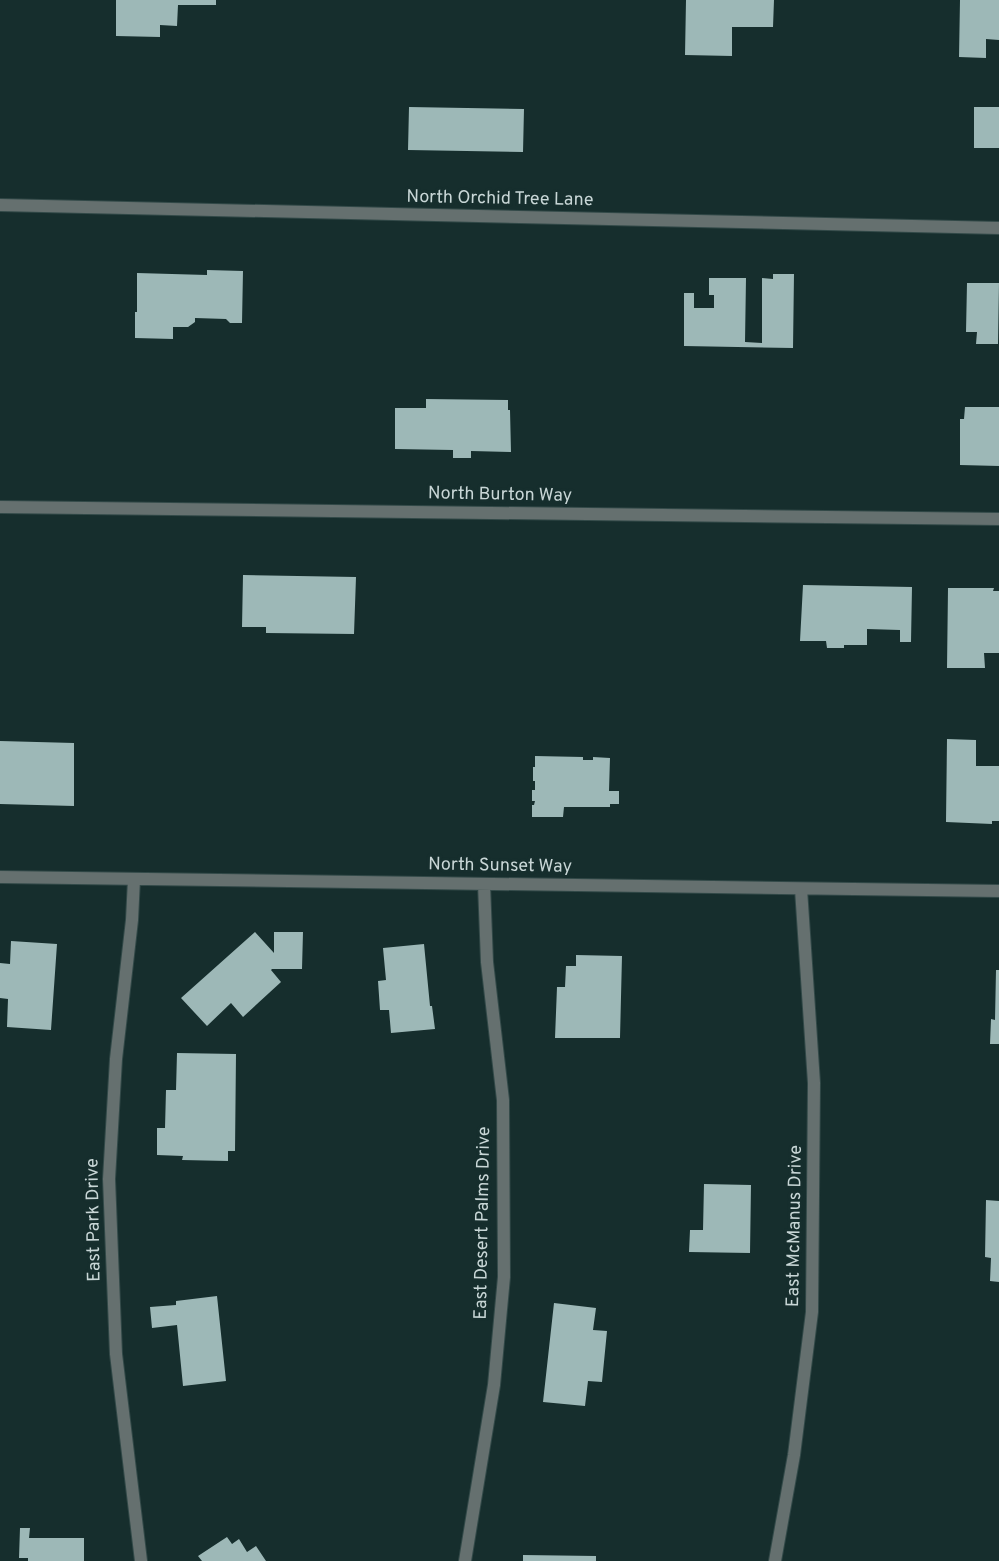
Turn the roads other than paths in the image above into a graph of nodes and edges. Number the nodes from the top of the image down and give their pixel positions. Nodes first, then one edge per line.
1 (0, 205) edge
2 (999, 228) edge
3 (0, 507) edge
4 (999, 519) edge
5 (0, 876) edge
6 (134, 879) junction
7 (484, 884) junction
8 (801, 889) junction
9 (999, 891) edge
10 (141, 1561) edge
11 (465, 1561) edge
12 (775, 1561) edge

1 - 2 street, North Orchid Tree Lane
3 - 4 street, North Burton Way
5 - 6 street, North Sunset Way
6 - 7 street, North Sunset Way
6 - 10 street, East Park Drive
7 - 8 street, North Sunset Way
7 - 11 street, East Desert Palms Drive
8 - 9 street, North Sunset Way
8 - 12 street, East McManus Drive

